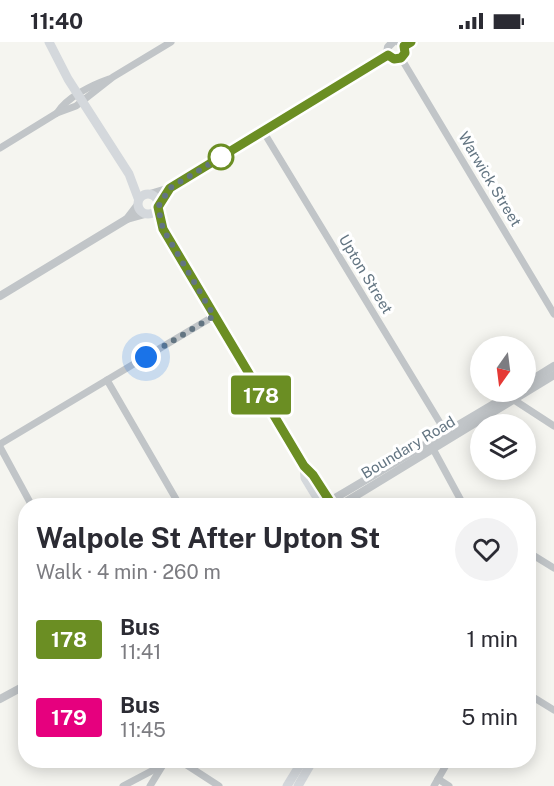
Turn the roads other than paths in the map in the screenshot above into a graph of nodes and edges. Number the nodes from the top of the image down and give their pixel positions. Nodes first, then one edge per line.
1 (50, 42) edge
2 (171, 42) edge
3 (398, 43) edge
4 (388, 55) junction
5 (401, 58) junction
6 (83, 97) junction
7 (263, 131) junction
8 (0, 148) edge
9 (170, 188) junction
10 (143, 198) junction
11 (158, 205) junction
12 (146, 214) junction
13 (127, 219) junction
14 (163, 229) junction
15 (0, 296) edge
16 (554, 315) edge
17 (214, 316) junction
18 (554, 366) edge
19 (554, 375) edge
20 (536, 377) edge
21 (107, 380) junction
22 (536, 384) edge
23 (501, 402) edge
24 (502, 402) edge
25 (520, 402) edge
26 (554, 426) edge
27 (445, 431) junction
28 (431, 445) junction
29 (0, 446) edge
30 (28, 498) edge
31 (175, 498) edge
32 (321, 498) edge
33 (337, 498) edge
34 (351, 498) edge
35 (460, 498) edge
36 (536, 557) edge
37 (554, 568) edge
38 (18, 689) edge
39 (0, 699) edge
40 (536, 699) edge
41 (554, 710) edge
42 (156, 768) edge
43 (162, 768) edge
44 (191, 768) edge
45 (300, 768) edge
46 (308, 768) edge
47 (444, 768) edge
48 (436, 783) edge
49 (294, 785) edge
50 (123, 786) edge
51 (150, 786) edge
52 (219, 786) edge
53 (449, 786) edge

1 - 6 main road
2 - 6 street
3 - 4 street
3 - 5 street
4 - 5 street
4 - 7 street
5 - 16 street, Warwick Street
6 - 8 street
6 - 10 main road
7 - 9 street
7 - 27 street, Upton Street
9 - 10 street
9 - 11 street
10 - 11 main road
10 - 12 main road
10 - 13 street
11 - 12 main road
11 - 14 main road
12 - 13 street
12 - 14 main road
13 - 15 street
14 - 17 main road
17 - 21 street
17 - 32 main road
18 - 20 street
19 - 22 street, Boundary Road
21 - 29 street
21 - 31 street
23 - 27 street, Boundary Road
24 - 28 street, Boundary Road
25 - 26 street
27 - 28 street, Boundary Road
28 - 33 street, Boundary Road
28 - 34 street, Boundary Road
28 - 35 street
29 - 30 street
36 - 37 street
38 - 39 street
40 - 41 street
42 - 50 street
43 - 51 street
44 - 52 street
45 - 49 main road
46 - 49 main road
47 - 48 street
48 - 53 street

